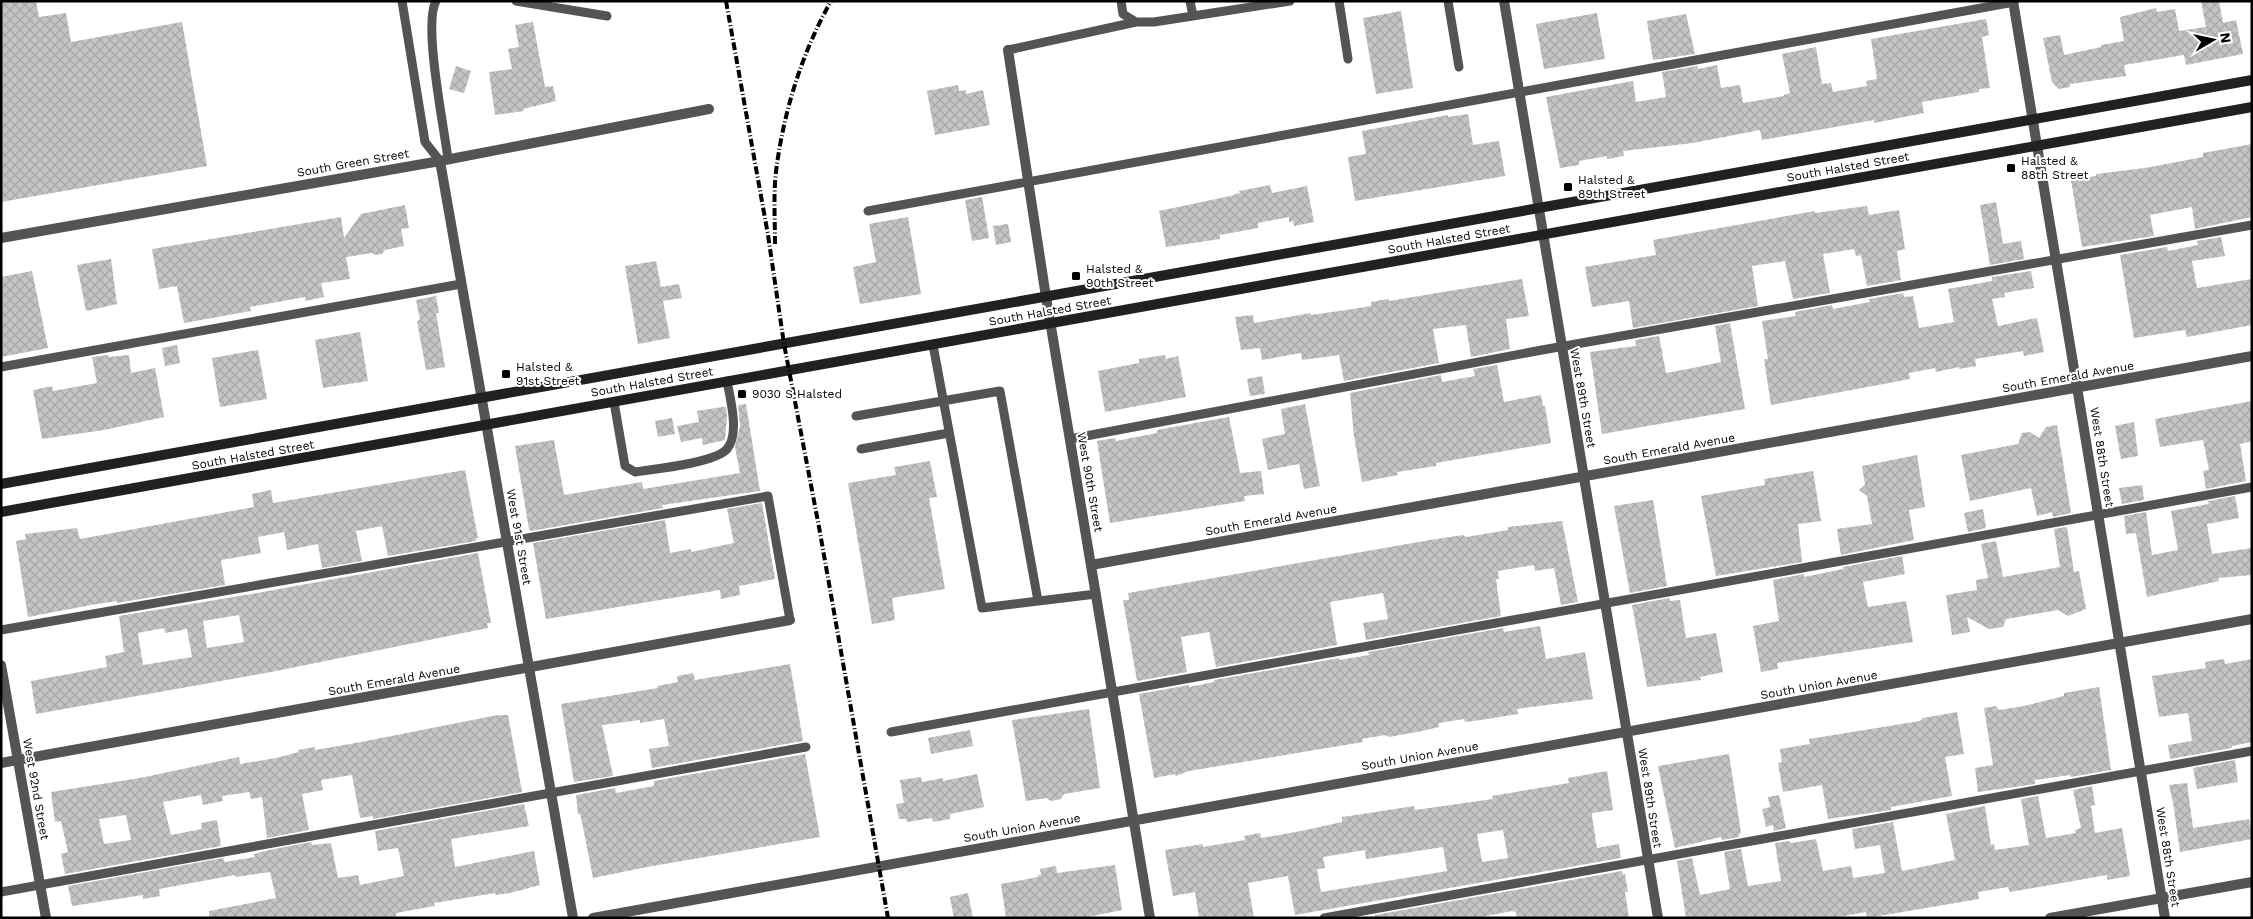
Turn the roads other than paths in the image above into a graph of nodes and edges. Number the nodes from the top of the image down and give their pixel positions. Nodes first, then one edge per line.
1 (402, 1) edge
2 (436, 1) edge
3 (516, 1) edge
4 (1121, 1) edge
5 (1190, 1) edge
6 (1290, 1) edge
7 (1339, 1) edge
8 (1448, 1) edge
9 (1504, 1) edge
10 (2014, 2) edge
11 (607, 16) dead end
12 (1193, 16) junction
13 (1136, 22) junction
14 (1008, 50) joint
15 (1348, 60) dead end
16 (1459, 67) dead end
17 (2252, 80) edge
18 (1520, 92) junction
19 (2252, 107) edge
20 (709, 109) dead end
21 (2033, 118) junction
22 (2037, 146) junction
23 (444, 160) junction
24 (1027, 181) junction
25 (1539, 208) junction
26 (868, 211) dead end
27 (2252, 225) edge
28 (1543, 235) junction
29 (1, 238) edge
30 (2056, 260) junction
31 (461, 284) junction
32 (1046, 297) junction
33 (1050, 324) junction
34 (933, 345) junction
35 (1562, 346) junction
36 (2252, 356) edge
37 (1, 367) edge
38 (727, 381) junction
39 (2078, 388) junction
40 (482, 399) junction
41 (944, 401) junction
42 (614, 402) junction
43 (856, 416) dead end
44 (486, 425) junction
45 (950, 433) junction
46 (1070, 439) junction
47 (861, 449) dead end
48 (1584, 477) junction
49 (1, 484) edge
50 (2252, 487) edge
51 (1, 512) edge
52 (2098, 513) junction
53 (507, 541) junction
54 (1091, 565) junction
55 (1096, 594) junction
56 (1038, 601) junction
57 (1605, 604) junction
58 (2252, 619) edge
59 (790, 620) joint
60 (1, 630) edge
61 (2120, 643) junction
62 (1, 666) edge
63 (529, 668) junction
64 (1112, 692) junction
65 (891, 732) dead end
66 (1627, 732) junction
67 (806, 747) dead end
68 (2252, 751) edge
69 (18, 760) junction
70 (1, 762) edge
71 (2141, 771) junction
72 (552, 793) junction
73 (1134, 820) junction
74 (1648, 859) junction
75 (2252, 882) edge
76 (40, 885) junction
77 (1, 892) edge
78 (2162, 898) junction
79 (46, 918) edge
80 (574, 918) edge
81 (593, 918) edge
82 (1150, 918) edge
83 (1324, 918) edge
84 (1658, 918) edge
85 (2050, 918) edge
86 (2166, 918) edge

1 - 23 lane
2 - 23 lane
3 - 11 lane
4 - 13 lane
5 - 12 lane
6 - 12 lane
7 - 15 lane
8 - 16 lane
9 - 18 street, West 89th Street
10 - 18 lane
10 - 21 street, West 88th Street
12 - 13 lane
13 - 14 lane
14 - 24 street, West 90th Street
17 - 21 main road, South Halsted Street
18 - 24 lane
18 - 25 street, West 89th Street
19 - 22 main road, South Halsted Street
20 - 23 street, South Green Street
21 - 22 street, West 88th Street
21 - 25 main road, South Halsted Street
22 - 28 main road, South Halsted Street
22 - 30 street, West 88th Street
23 - 29 street, South Green Street
23 - 31 street, West 91st Street
24 - 26 lane
24 - 32 street, West 90th Street
25 - 28 street, West 89th Street
25 - 32 main road, South Halsted Street
27 - 30 lane
28 - 33 main road, South Halsted Street
28 - 35 street, West 89th Street
30 - 35 lane
30 - 39 street, West 88th Street
31 - 37 lane
31 - 40 street, West 91st Street
32 - 33 street, West 90th Street
32 - 40 main road, South Halsted Street
33 - 34 main road, South Halsted Street
33 - 46 street, West 90th Street
34 - 38 main road, South Halsted Street
34 - 41 lane
35 - 46 lane
35 - 48 street, West 89th Street
36 - 39 street, South Emerald Avenue
38 - 42 main road, South Halsted Street
38 - 42 lane
39 - 48 street, South Emerald Avenue
39 - 52 street, West 88th Street
40 - 44 street, West 91st Street
40 - 49 main road, South Halsted Street
41 - 43 lane
41 - 45 lane
41 - 56 lane
42 - 44 main road, South Halsted Street
44 - 51 main road, South Halsted Street
44 - 53 street, West 91st Street
45 - 47 lane
45 - 56 lane
46 - 54 street, West 90th Street
48 - 54 street, South Emerald Avenue
48 - 57 street, West 89th Street
50 - 52 lane
52 - 57 lane
52 - 61 street, West 88th Street
53 - 59 lane
53 - 60 lane
53 - 63 street, West 91st Street
54 - 55 street, West 90th Street
55 - 56 lane
55 - 64 street, West 90th Street
57 - 64 lane
57 - 66 street, West 89th Street
58 - 61 street, South Union Avenue
59 - 63 street, South Emerald Avenue
61 - 66 street, South Union Avenue
61 - 71 street, West 88th Street
62 - 69 street, West 92nd Street
63 - 69 street, South Emerald Avenue
63 - 72 street, West 91st Street
64 - 65 lane
64 - 73 street, West 90th Street
66 - 73 street, South Union Avenue
66 - 74 street, West 89th Street
67 - 72 lane
68 - 71 lane
69 - 70 street, South Emerald Avenue
69 - 76 street, West 92nd Street
71 - 74 lane
71 - 78 street, West 88th Street
72 - 76 lane
72 - 80 street, West 91st Street
73 - 81 street, South Union Avenue
73 - 82 street, West 90th Street
74 - 83 lane
74 - 84 street, West 89th Street
75 - 78 street
76 - 77 lane
76 - 79 street, West 92nd Street
78 - 85 street
78 - 86 street, West 88th Street

